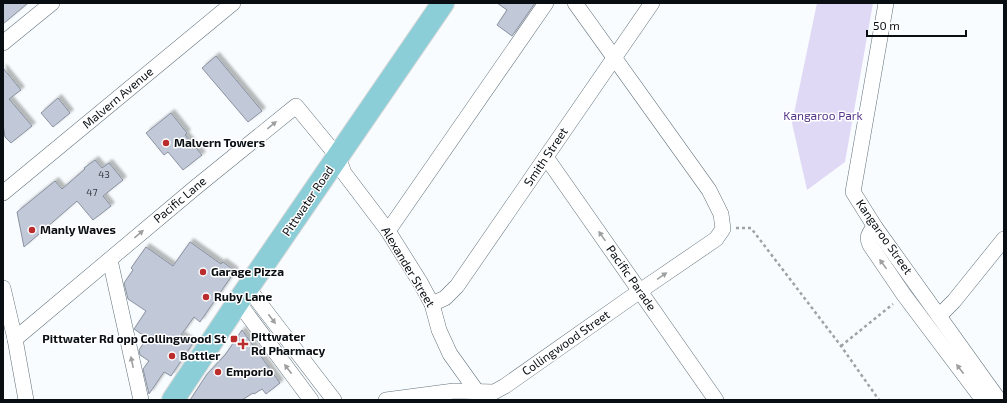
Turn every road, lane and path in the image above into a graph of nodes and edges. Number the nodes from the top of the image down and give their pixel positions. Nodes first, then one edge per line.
1 (52, 3) edge
2 (233, 3) edge
3 (443, 3) edge
4 (546, 3) edge
5 (575, 3) edge
6 (652, 3) edge
7 (886, 3) edge
8 (3, 43) edge
9 (614, 57) junction
10 (338, 157) junction
11 (546, 157) junction
12 (3, 193) edge
13 (876, 227) junction
14 (723, 229) junction
15 (388, 231) junction
16 (1004, 239) edge
17 (110, 260) junction
18 (3, 288) edge
19 (640, 291) junction
20 (243, 295) junction
21 (904, 295) junction
22 (432, 304) junction
23 (939, 316) junction
24 (15, 339) junction
25 (841, 346) junction
26 (480, 396) edge
27 (26, 400) edge
28 (141, 400) edge
29 (173, 400) edge
30 (311, 400) edge
31 (334, 400) edge
32 (386, 400) edge
33 (716, 400) edge
34 (879, 400) edge
35 (983, 400) edge
36 (999, 400) edge

1 - 8 street
2 - 12 street, Malvern Avenue
3 - 10 main road, Pittwater Road
4 - 15 street
5 - 9 street
6 - 9 street, Smith Street
7 - 13 street, Kangaroo Street
9 - 11 street, Smith Street
9 - 14 street
10 - 15 street, Alexander Street
17 -> 10 street, Pacific Lane
10 - 20 main road, Pittwater Road
19 -> 11 street, Pacific Parade
11 - 22 street, Smith Street
21 -> 13 street
13 - 23 street, Kangaroo Street
19 -> 14 street, Collingwood Street
14 - 25 path
15 - 22 street, Alexander Street
16 - 23 street
17 - 24 street, Pacific Lane
28 -> 17 street
18 - 24 street
19 - 26 street, Collingwood Street
19 - 33 street, Pacific Parade
20 - 29 main road, Pittwater Road
30 -> 20 street
20 -> 31 street
21 - 25 path
35 -> 21 street
22 - 26 street, Alexander Street
23 - 36 street, Kangaroo Street
24 - 27 street
25 - 34 path
26 - 32 street, Collingwood Street

